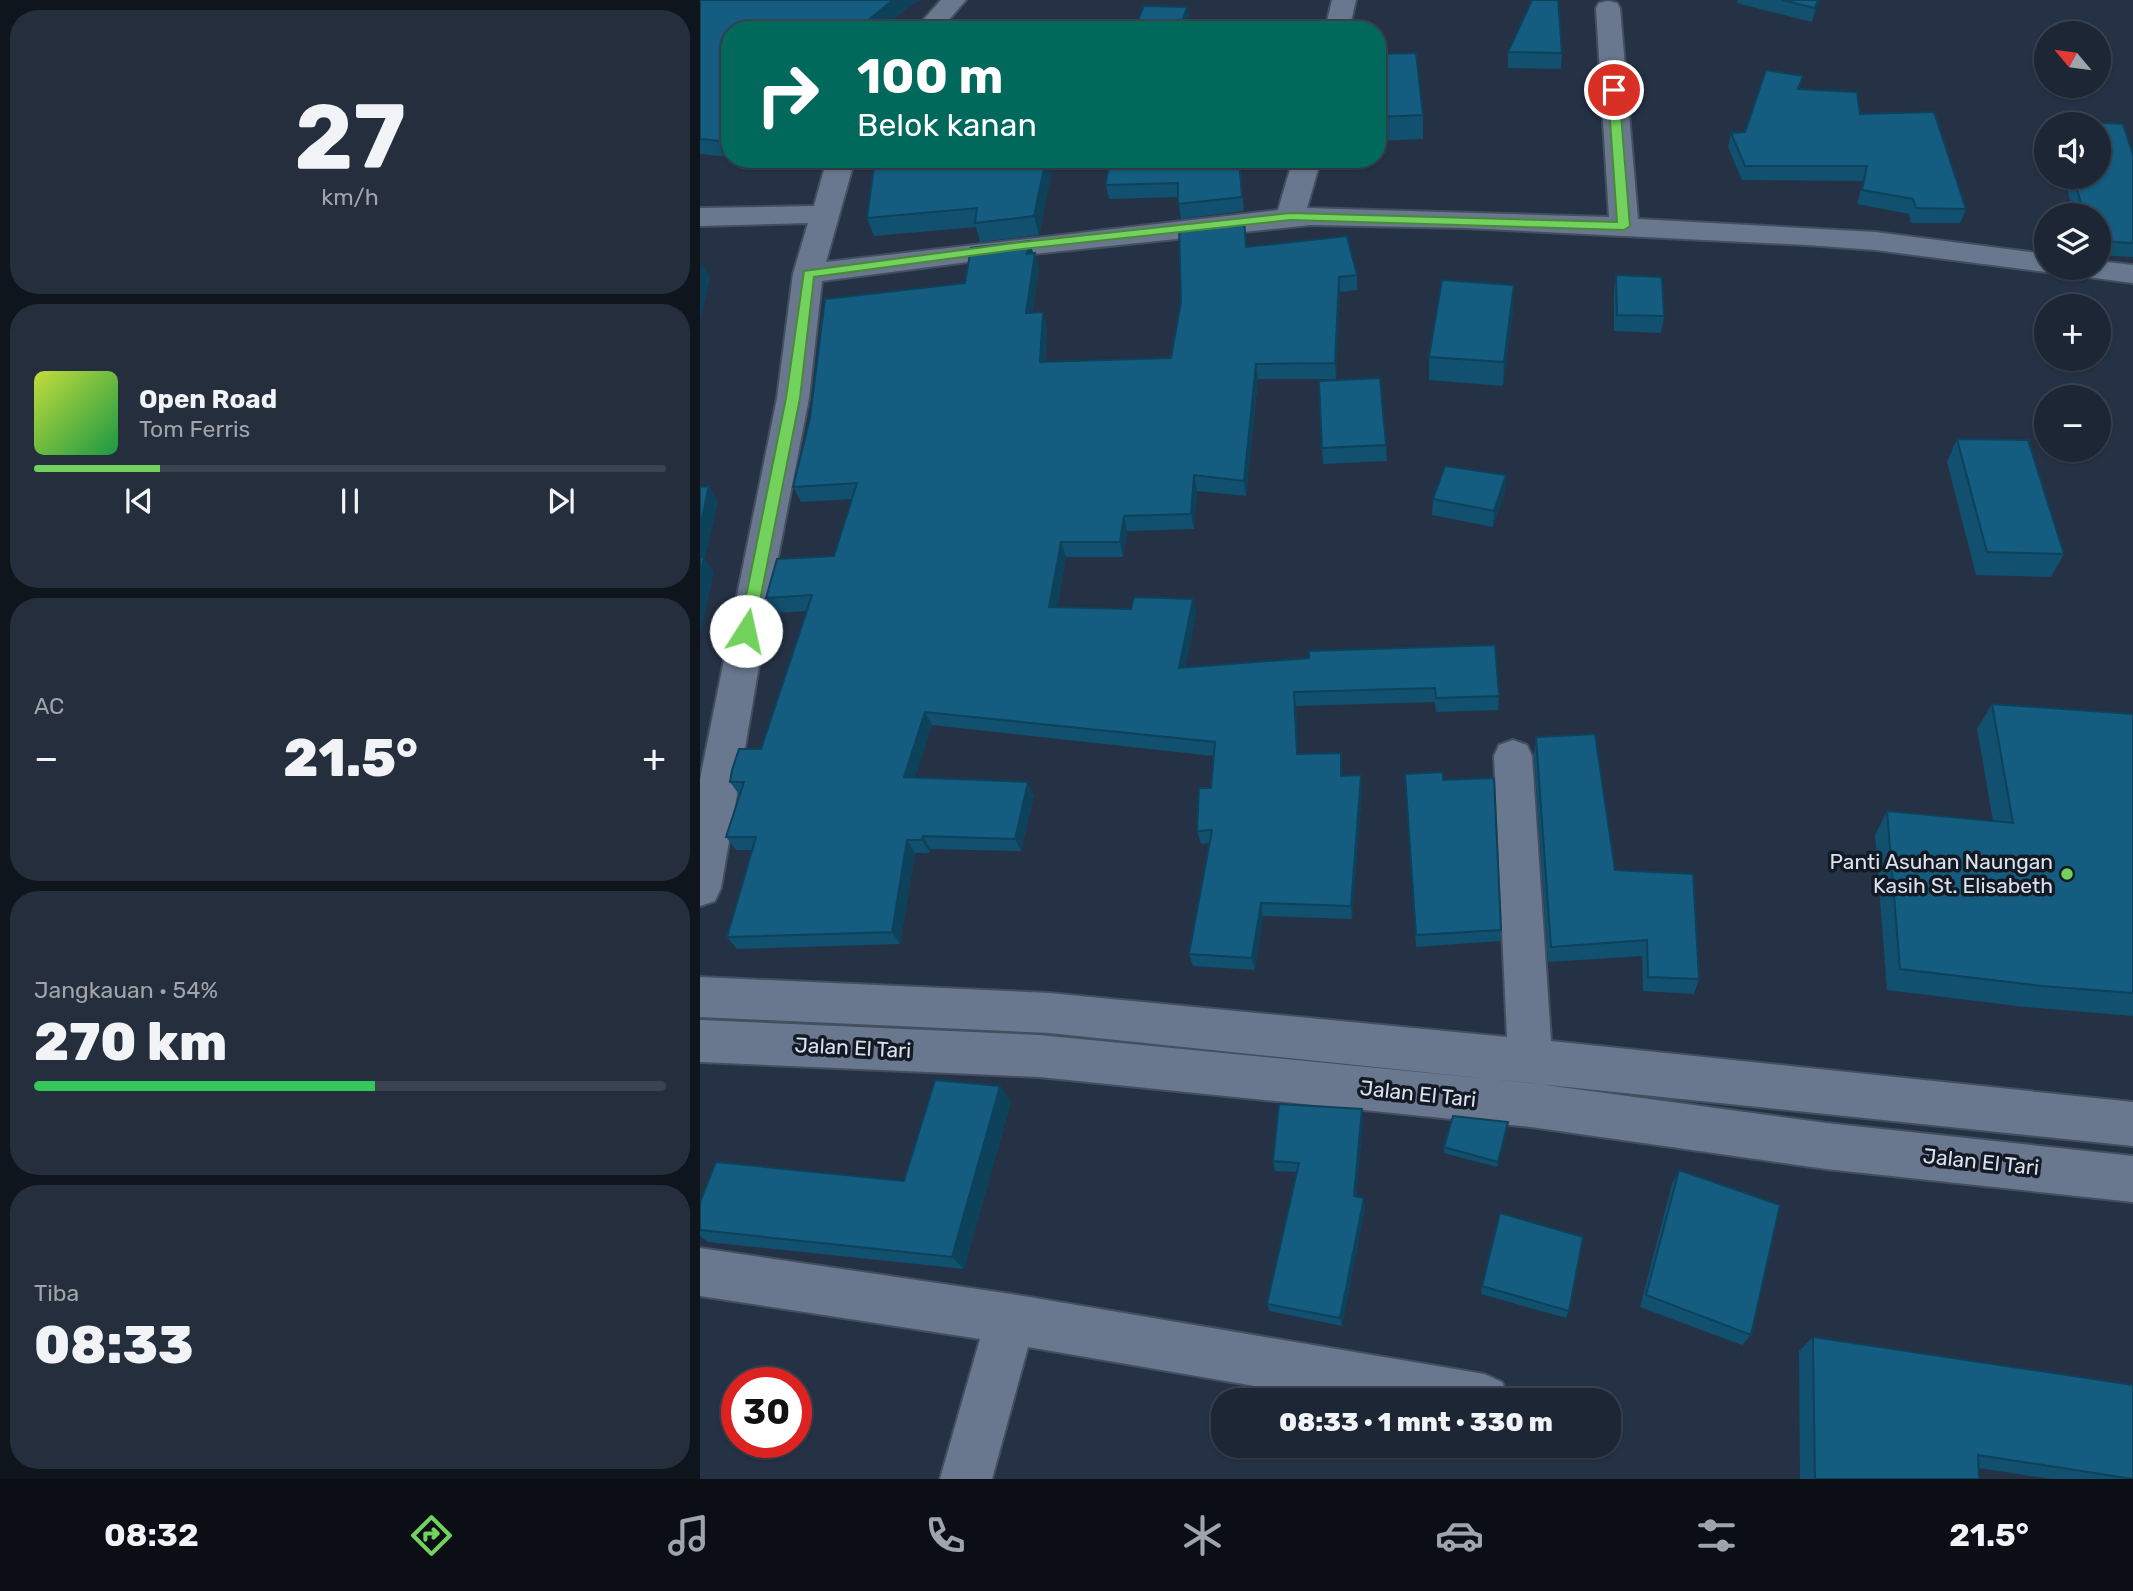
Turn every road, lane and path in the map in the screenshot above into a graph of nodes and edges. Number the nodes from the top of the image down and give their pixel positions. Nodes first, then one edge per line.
1 (954, 0) edge
2 (1343, 0) edge
3 (1608, 8) dead end
4 (934, 21) edge
5 (1339, 21) edge
6 (838, 168) edge
7 (1304, 168) edge
8 (823, 214) junction
9 (700, 217) edge
10 (1290, 217) junction
11 (1624, 226) junction
12 (2034, 261) edge
13 (2111, 271) edge
14 (808, 274) junction
15 (2133, 274) edge
16 (1513, 756) dead end
17 (700, 888) edge
18 (700, 997) edge
19 (700, 1041) edge
20 (1530, 1060) junction
21 (2133, 1124) edge
22 (2133, 1179) edge
23 (700, 1272) edge
24 (1011, 1319) junction
25 (1414, 1388) edge
26 (966, 1479) edge

1 - 4 street
2 - 5 street
3 - 11 street
6 - 8 street
7 - 10 street
8 - 9 street
8 - 14 street
10 - 11 street
10 - 14 street
11 - 12 street
13 - 15 street
14 - 17 street
16 - 20 street
18 - 20 street, Jalan El Tari
19 - 22 street, Jalan El Tari
20 - 21 street, Jalan El Tari
23 - 24 street
24 - 25 street
24 - 26 street

